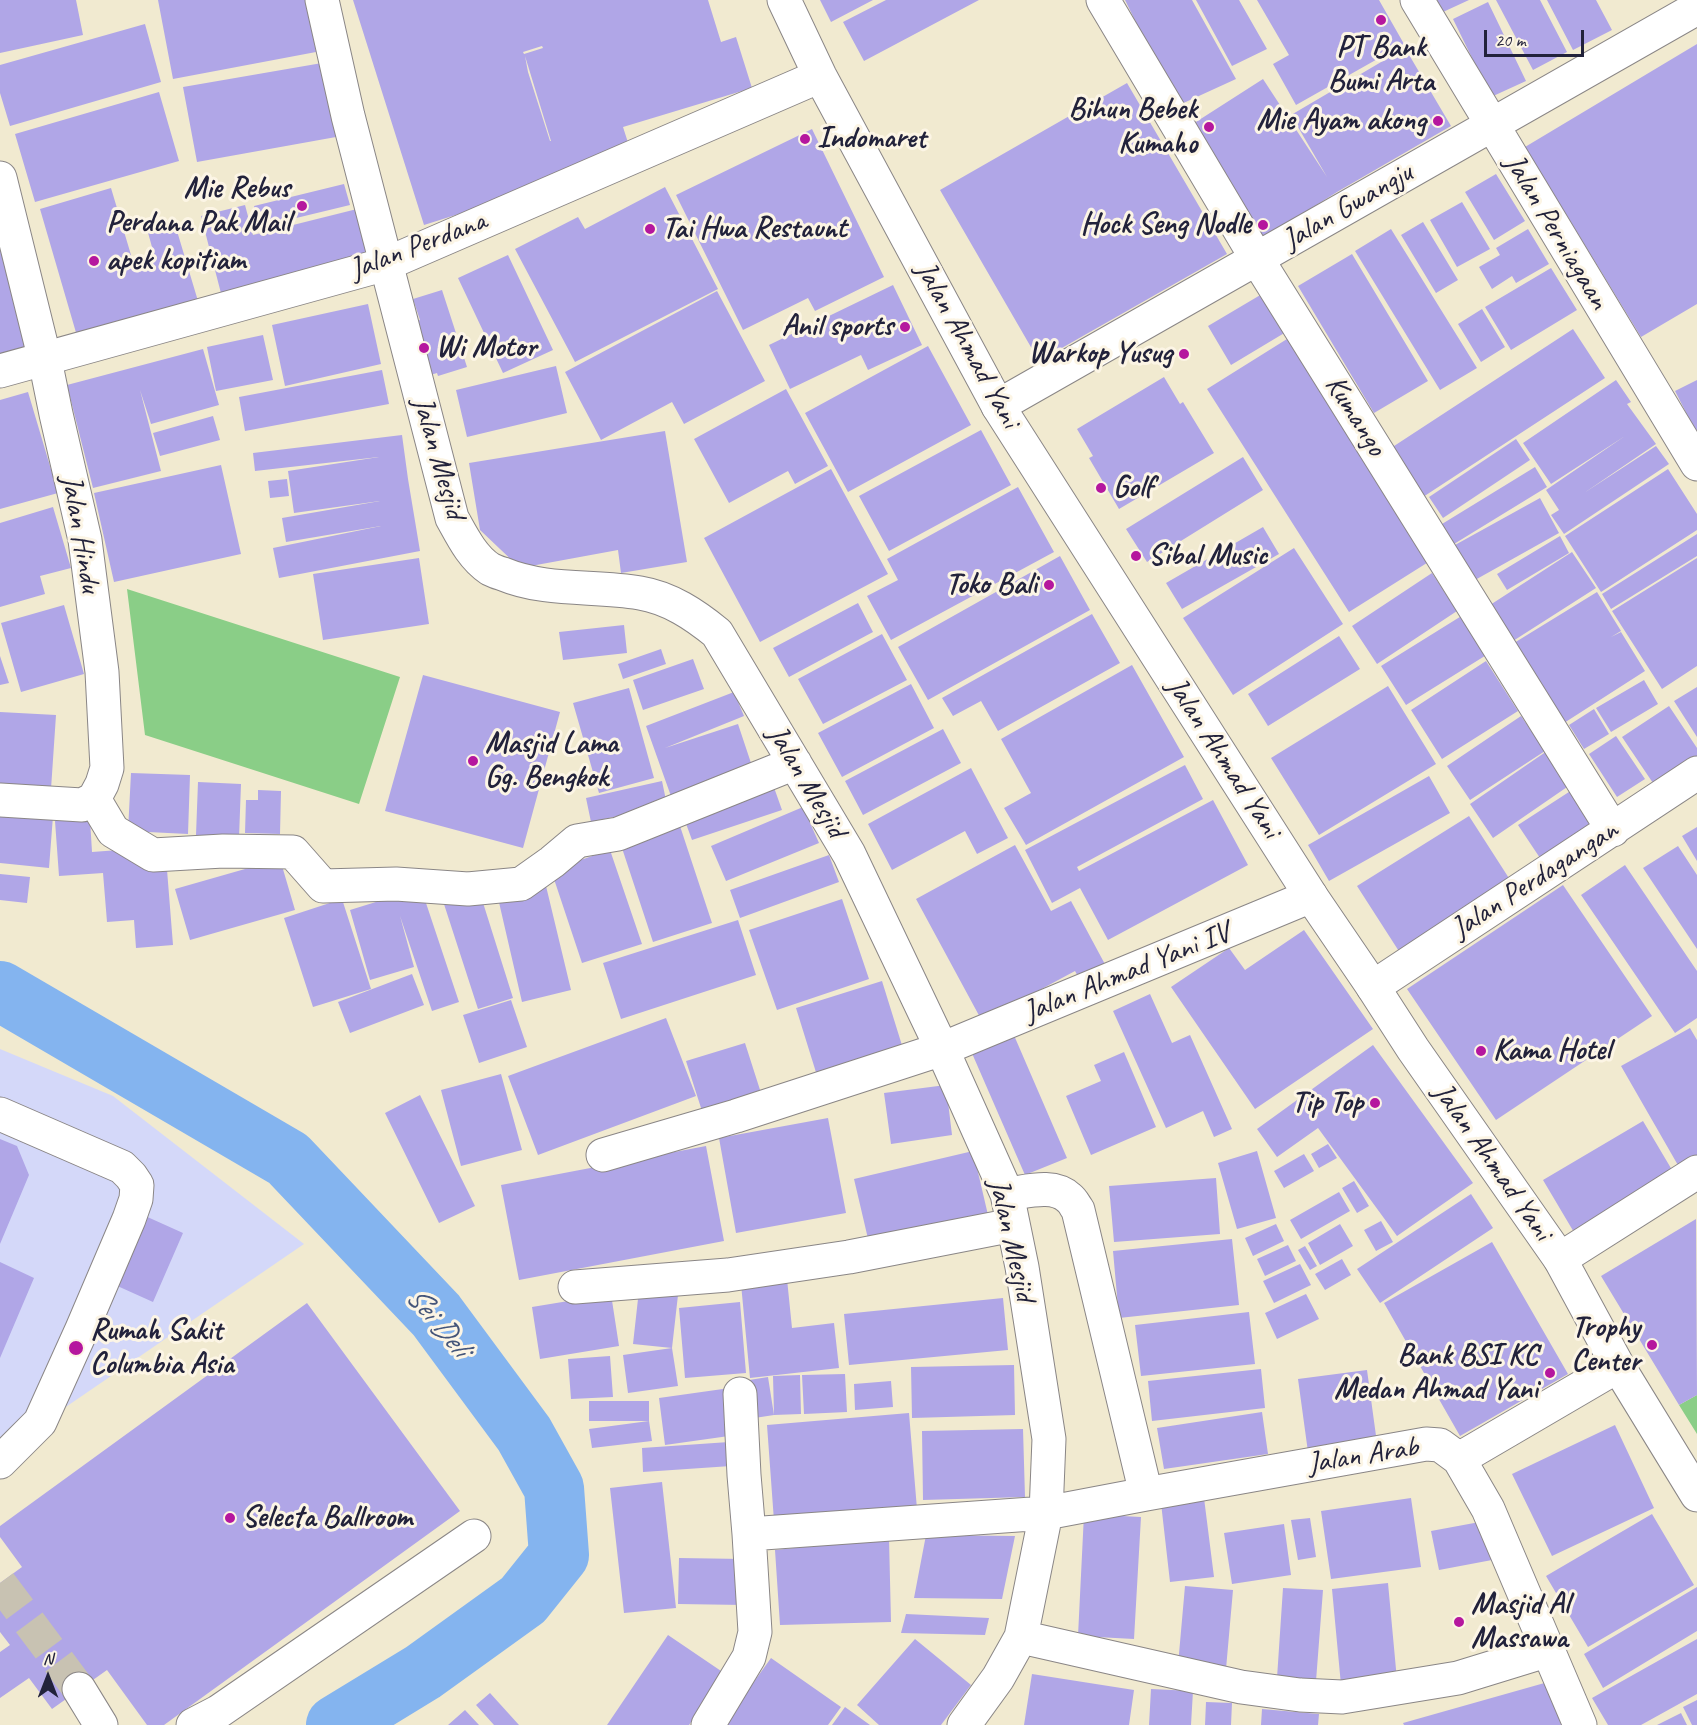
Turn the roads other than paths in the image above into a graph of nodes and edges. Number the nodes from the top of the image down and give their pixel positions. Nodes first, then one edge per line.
1 (322, 0) edge
2 (784, 0) edge
3 (1103, 0) edge
4 (1417, 0) edge
5 (1697, 9) edge
6 (820, 76) junction
7 (1491, 125) junction
8 (0, 178) edge
9 (1257, 259) junction
10 (386, 264) junction
11 (45, 360) junction
12 (0, 371) edge
13 (998, 406) junction
14 (1697, 464) edge
15 (795, 763) junction
16 (1697, 773) edge
17 (94, 799) junction
18 (0, 800) edge
19 (1613, 830) junction
20 (1311, 896) junction
21 (1373, 987) junction
22 (942, 1049) junction
23 (0, 1114) edge
24 (603, 1155) dead end
25 (1697, 1172) edge
26 (1010, 1210) junction
27 (1560, 1259) junction
28 (575, 1287) dead end
29 (1618, 1366) junction
30 (740, 1394) dead end
31 (1459, 1459) junction
32 (0, 1462) edge
33 (1146, 1494) junction
34 (1697, 1494) edge
35 (1046, 1513) junction
36 (749, 1534) junction
37 (474, 1536) dead end
38 (1021, 1637) junction
39 (1549, 1650) junction
40 (79, 1689) tunnel mouth
41 (101, 1725) edge
42 (193, 1725) edge
43 (708, 1725) edge
44 (964, 1725) edge
45 (1580, 1725) edge

1 - 10 street, Jalan Mesjid
2 - 6 street, Jalan Ahmad Yani
3 - 9 street, Kumango
4 - 7 street, Jalan Perniagaan
5 - 7 street, Jalan Gwangju
6 - 10 street, Jalan Perdana
6 - 13 street, Jalan Ahmad Yani
7 - 9 street, Jalan Gwangju
7 - 14 street, Jalan Perniagaan
8 - 11 street, Jalan Hindu
9 - 13 street, Jalan Gwangju
9 - 19 street, Kumango
10 - 11 street, Jalan Perdana
10 - 15 street, Jalan Mesjid
11 - 12 street, Jalan Perdana
11 - 17 street, Jalan Hindu
13 - 20 street, Jalan Ahmad Yani
15 - 17 street
15 - 22 street, Jalan Mesjid
16 - 19 street, Jalan Perdagangan
17 - 18 street
19 - 21 street, Jalan Perdagangan
20 - 21 street, Jalan Ahmad Yani
20 - 22 street, Jalan Ahmad Yani IV
21 - 27 street, Jalan Ahmad Yani
22 - 24 street, Jalan Ahmad Yani IV
22 - 26 street, Jalan Mesjid
23 - 32 street
25 - 27 street
26 - 28 street
26 - 33 street
26 - 35 street, Jalan Mesjid
27 - 29 street, Jalan Ahmad Yani
29 - 31 street
29 - 34 street, Jalan Ahmad Yani
30 - 36 street
31 - 33 street, Jalan Arab
31 - 39 street, Jalan Arab
33 - 35 street, Jalan Arab
35 - 36 street, Jalan Arab
35 - 38 street, Jalan Mesjid
36 - 43 street
37 - 42 street
38 - 39 street
38 - 44 street, Jalan Mesjid
39 - 45 street, Jalan Arab
40 - 41 street

